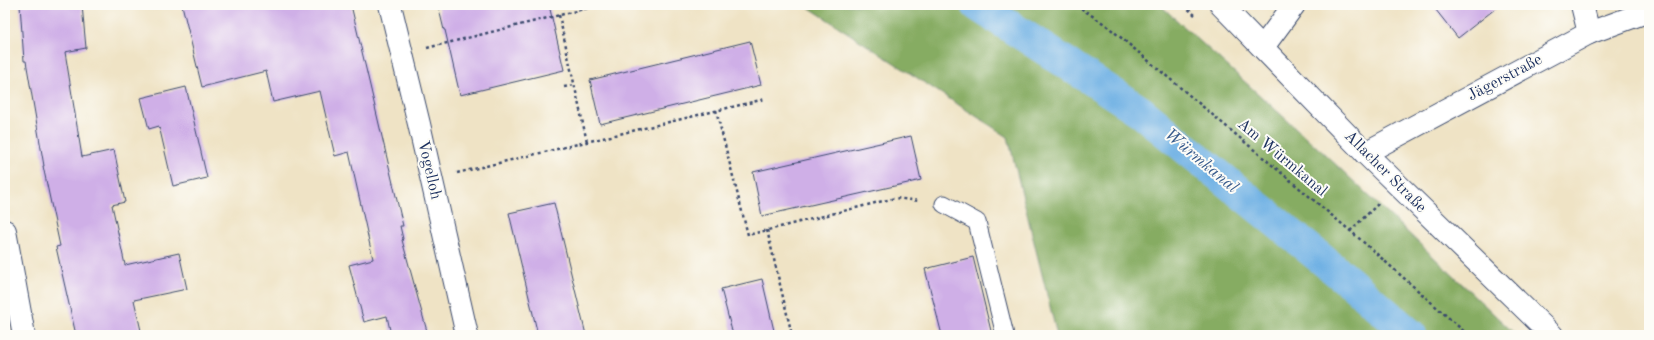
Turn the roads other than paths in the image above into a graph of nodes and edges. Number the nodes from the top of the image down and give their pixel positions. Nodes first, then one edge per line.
1 (390, 5) edge
2 (1221, 5) edge
3 (1294, 5) edge
4 (1582, 5) edge
5 (1649, 11) edge
6 (1589, 33) junction
7 (1263, 47) junction
8 (1365, 153) junction
9 (944, 204) road end
10 (5, 231) edge
11 (24, 335) edge
12 (467, 335) edge
13 (1005, 335) edge
14 (1552, 335) edge

1 - 12 street, Vogelloh
2 - 7 street, Allacher Straße
3 - 7 street
4 - 6 street
5 - 6 street, Jägerstraße
6 - 8 street, Jägerstraße
7 - 8 street, Allacher Straße
8 - 14 street, Allacher Straße
9 - 13 lane
10 - 11 street

